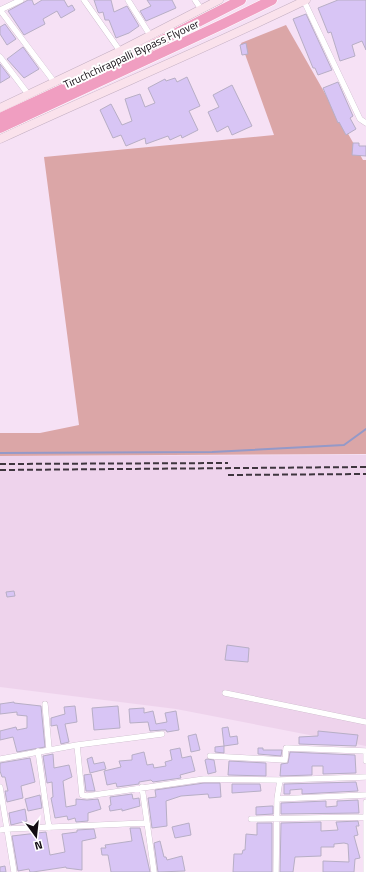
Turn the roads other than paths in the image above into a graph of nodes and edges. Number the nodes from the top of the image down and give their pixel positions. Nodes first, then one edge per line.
1 (21, 0) edge
2 (84, 0) edge
3 (128, 0) edge
4 (195, 0) edge
5 (219, 0) edge
6 (241, 0) edge
7 (272, 0) edge
8 (305, 0) edge
9 (201, 9) junction
10 (0, 10) edge
11 (150, 35) junction
12 (120, 51) junction
13 (0, 57) edge
14 (55, 83) junction
15 (28, 94) junction
16 (0, 108) edge
17 (0, 118) edge
18 (366, 123) edge
19 (0, 128) edge
20 (0, 139) edge
21 (225, 693) dead end
22 (46, 704) dead end
23 (366, 722) edge
24 (162, 734) dead end
25 (77, 745) junction
26 (49, 749) junction
27 (38, 751) junction
28 (210, 756) dead end
29 (0, 759) edge
30 (366, 761) edge
31 (366, 777) edge
32 (280, 780) junction
33 (0, 787) edge
34 (142, 787) junction
35 (366, 795) edge
36 (277, 799) junction
37 (366, 802) edge
38 (366, 817) edge
39 (251, 819) dead end
40 (277, 819) junction
41 (146, 823) junction
42 (49, 828) junction
43 (0, 830) edge
44 (7, 830) junction
45 (14, 872) edge
46 (154, 872) edge
47 (276, 872) edge
48 (366, 872) edge

1 - 10 street
2 - 12 street
3 - 11 street
4 - 9 street
5 - 9 street
6 - 17 highway, Tiruchchirappalli Bypass Flyover
7 - 19 highway, Tiruchchirappalli Bypass Flyover
8 - 18 street
8 - 20 street
9 - 11 street
10 - 14 street
11 - 12 street
12 - 14 street
13 - 15 street
14 - 15 street
15 - 16 street
21 - 23 street
22 - 26 street
24 - 25 street
25 - 26 street
25 - 34 street
26 - 27 street
27 - 29 street
27 - 42 street
28 - 30 street
31 - 32 street
32 - 34 street
32 - 36 street
33 - 44 street
34 - 41 street
35 - 36 street
36 - 40 street
37 - 38 street
38 - 40 street
38 - 48 street
39 - 40 street
40 - 47 street
41 - 42 street
41 - 46 street
42 - 44 street
43 - 44 street
44 - 45 street

